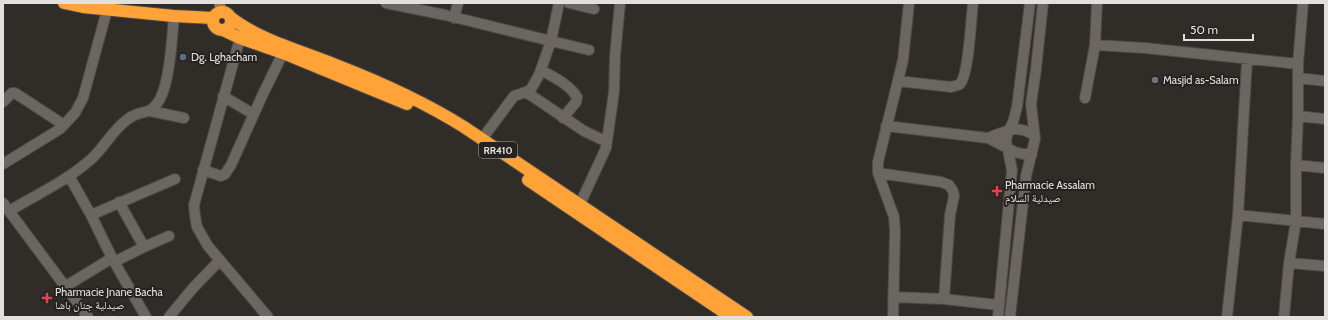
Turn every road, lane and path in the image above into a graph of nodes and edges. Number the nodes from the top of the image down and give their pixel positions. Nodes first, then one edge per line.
1 (64, 3) edge
2 (386, 3) edge
3 (458, 3) edge
4 (559, 3) edge
5 (569, 3) edge
6 (620, 3) edge
7 (909, 3) edge
8 (973, 3) edge
9 (1030, 3) edge
10 (1043, 3) edge
11 (1097, 3) edge
12 (1303, 3) edge
13 (426, 7) edge
14 (221, 9) edge
15 (594, 9) dead end
16 (107, 10) junction
17 (174, 16) junction
18 (454, 18) junction
19 (240, 38) junction
20 (551, 41) junction
21 (1095, 45) junction
22 (589, 50) dead end
23 (283, 53) junction
24 (1247, 60) junction
25 (1298, 64) junction
26 (541, 70) junction
27 (1298, 78) junction
28 (898, 81) junction
29 (1325, 81) edge
30 (526, 92) junction
31 (223, 96) junction
32 (1085, 98) dead end
33 (3, 102) edge
34 (150, 111) junction
35 (253, 114) junction
36 (1298, 116) junction
37 (184, 118) dead end
38 (563, 118) junction
39 (1325, 119) edge
40 (64, 125) junction
41 (886, 126) junction
42 (1009, 130) junction
43 (1034, 135) junction
44 (988, 138) junction
45 (482, 139) junction
46 (607, 142) junction
47 (1008, 148) junction
48 (1032, 154) junction
49 (3, 164) edge
50 (1296, 165) junction
51 (1325, 168) edge
52 (204, 170) junction
53 (878, 173) junction
54 (69, 176) junction
55 (175, 179) dead end
56 (119, 202) junction
57 (580, 204) junction
58 (6, 207) edge
59 (91, 215) junction
60 (1238, 215) junction
61 (1296, 221) junction
62 (1325, 224) edge
63 (169, 236) dead end
64 (144, 247) junction
65 (113, 260) junction
66 (220, 260) junction
67 (1289, 264) junction
68 (1325, 266) edge
69 (66, 286) junction
70 (893, 297) junction
71 (944, 299) junction
72 (998, 305) junction
73 (88, 317) edge
74 (146, 317) edge
75 (169, 317) edge
76 (268, 317) edge
77 (731, 317) edge
78 (747, 317) edge
79 (893, 317) edge
80 (998, 317) edge
81 (1010, 317) edge
82 (1227, 317) edge
83 (1284, 317) edge

1 - 16 highway
2 - 13 street
3 - 18 street
4 - 20 street
5 - 15 street
6 - 46 street
7 - 28 street
8 - 28 street
9 - 42 street
10 - 43 street
11 - 21 street
12 - 25 street
13 - 18 street
14 - 17 highway
14 - 19 highway, RR410
14 - 45 highway, RR410
16 - 17 highway
16 - 40 street
17 - 34 street
18 - 20 street
19 - 23 highway, RR410
19 - 31 street
20 - 22 street
20 - 26 street
21 - 24 street
21 - 32 street
23 - 35 street
23 - 77 highway, RR410
24 - 25 street
24 - 60 street
25 - 27 street
26 - 30 street
26 - 38 street
27 - 29 street
27 - 36 street
28 - 41 street
30 - 38 street
30 - 45 street
31 - 35 street
31 - 52 street
33 - 40 street
34 - 37 street
34 - 54 street
35 - 52 street
36 - 39 street
36 - 50 street
38 - 46 street
40 - 49 street
41 - 44 street
41 - 53 street
42 - 43 street
42 - 44 street
42 - 47 street
43 - 48 street
44 - 47 street
45 - 57 highway, RR410
46 - 57 street
47 - 48 street
47 - 72 street
48 - 81 street
50 - 51 street
50 - 61 street
52 - 66 street
53 - 70 street
53 - 71 street
54 - 58 street
54 - 59 street
55 - 56 street
56 - 59 street
56 - 64 street
57 - 78 highway, RR410
58 - 69 street
59 - 65 street
60 - 61 street
60 - 82 street
61 - 62 street
61 - 67 street
63 - 64 street
64 - 65 street
65 - 69 street
65 - 74 street
66 - 75 street
66 - 76 street
67 - 68 street
67 - 83 street
69 - 73 street
70 - 71 street
70 - 79 street
71 - 72 street
72 - 80 street

